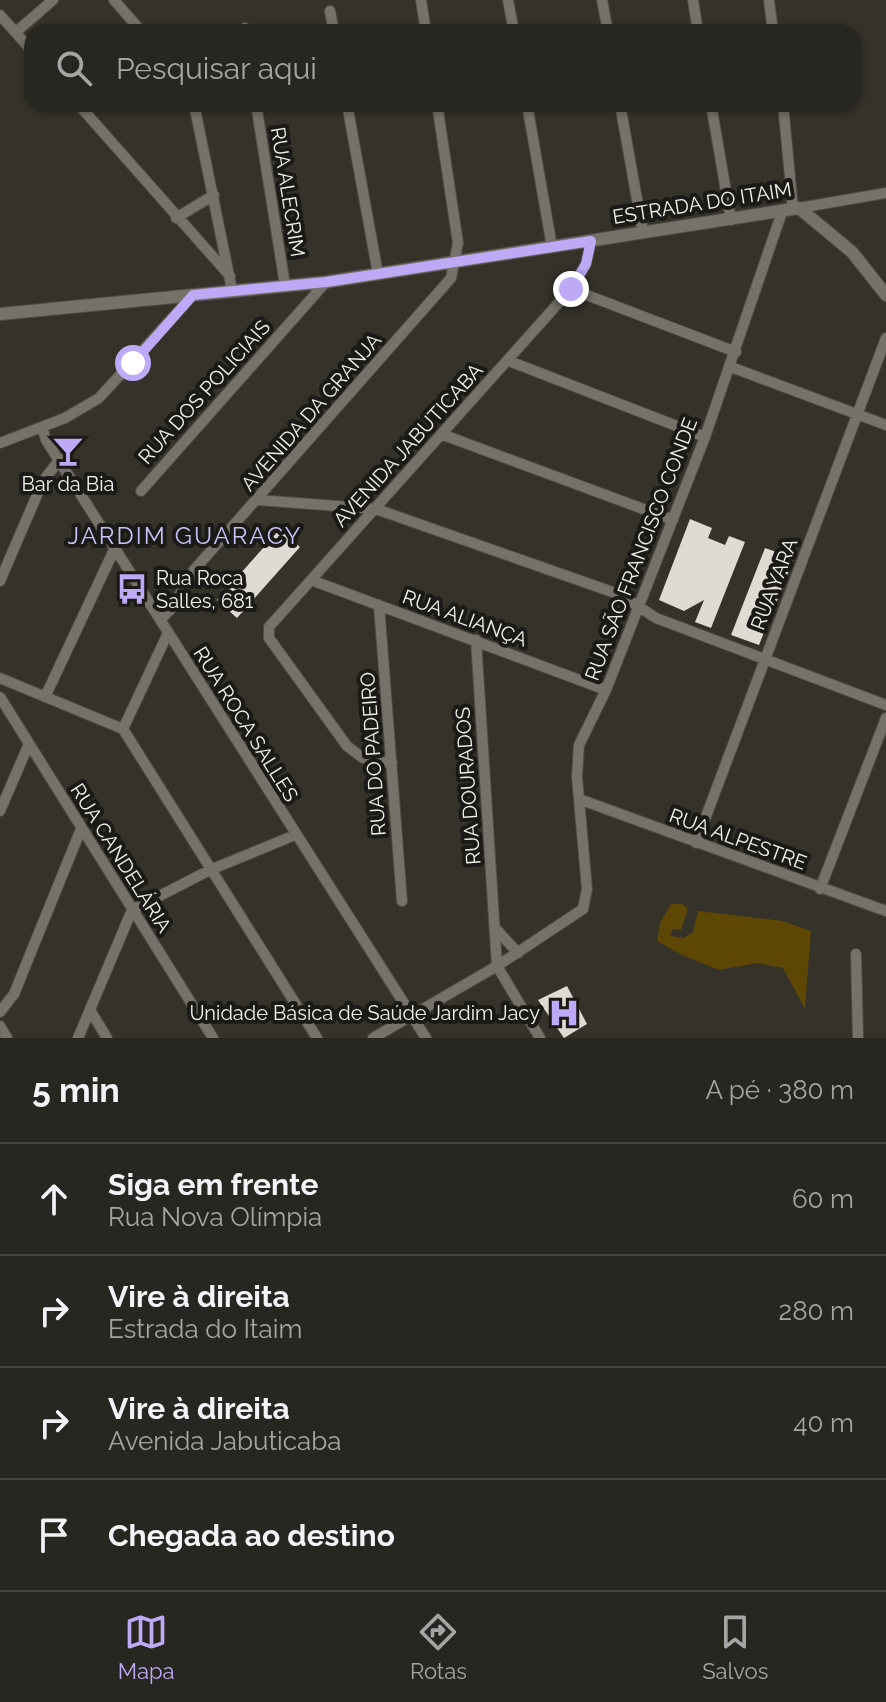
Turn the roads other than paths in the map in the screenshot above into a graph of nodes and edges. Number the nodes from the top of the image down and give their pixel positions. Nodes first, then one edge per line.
1 (53, 0) edge
2 (114, 0) edge
3 (421, 0) edge
4 (508, 0) edge
5 (602, 0) edge
6 (693, 0) edge
7 (769, 0) edge
8 (330, 11) dead end
9 (0, 15) edge
10 (25, 24) edge
11 (135, 24) edge
12 (332, 24) edge
13 (425, 24) edge
14 (512, 24) edge
15 (606, 24) edge
16 (697, 24) edge
17 (772, 24) edge
18 (24, 25) edge
19 (16, 32) junction
20 (24, 42) edge
21 (85, 112) edge
22 (196, 112) edge
23 (257, 112) edge
24 (348, 112) edge
25 (438, 112) edge
26 (528, 112) edge
27 (621, 112) edge
28 (712, 112) edge
29 (784, 112) edge
30 (886, 193) edge
31 (214, 195) junction
32 (791, 210) junction
33 (176, 218) junction
34 (731, 220) junction
35 (643, 233) junction
36 (591, 241) junction
37 (552, 247) junction
38 (456, 264) junction
39 (378, 274) junction
40 (230, 276) junction
41 (326, 282) junction
42 (285, 285) junction
43 (571, 289) junction
44 (232, 290) junction
45 (193, 295) junction
46 (886, 295) edge
47 (0, 314) edge
48 (886, 338) edge
49 (736, 352) junction
50 (509, 361) junction
51 (731, 367) junction
52 (857, 414) junction
53 (886, 425) edge
54 (42, 427) junction
55 (441, 434) junction
56 (705, 437) junction
57 (0, 443) edge
58 (60, 459) junction
59 (141, 491) dead end
60 (258, 500) junction
61 (376, 509) junction
62 (673, 520) junction
63 (115, 548) junction
64 (311, 580) junction
65 (0, 581) edge
66 (379, 605) junction
67 (639, 607) junction
68 (160, 620) junction
69 (168, 633) junction
70 (476, 640) junction
71 (765, 658) junction
72 (0, 678) edge
73 (606, 690) junction
74 (0, 697) edge
75 (45, 697) junction
76 (886, 705) edge
77 (886, 718) edge
78 (123, 729) junction
79 (28, 746) junction
80 (392, 763) junction
81 (579, 799) junction
82 (0, 811) edge
83 (81, 829) junction
84 (295, 835) junction
85 (696, 843) junction
86 (210, 870) junction
87 (820, 889) junction
88 (402, 901) dead end
89 (132, 910) junction
90 (886, 911) edge
91 (496, 929) junction
92 (518, 953) junction
93 (856, 954) dead end
94 (497, 966) junction
95 (90, 1010) junction
96 (0, 1012) edge
97 (412, 1015) junction
98 (0, 1026) edge
99 (7, 1038) edge
100 (78, 1038) edge
101 (107, 1038) edge
102 (213, 1038) edge
103 (317, 1038) edge
104 (373, 1038) edge
105 (426, 1038) edge
106 (540, 1038) edge
107 (858, 1038) edge

1 - 10 street
2 - 11 street
3 - 13 street
4 - 14 street
5 - 15 street
6 - 16 street
7 - 17 street
8 - 12 street
9 - 19 street
18 - 19 street
19 - 20 street
21 - 33 street
22 - 31 street
23 - 42 street, RUA ALECRIM
24 - 39 street
25 - 38 street
26 - 37 street
27 - 35 street
28 - 34 street
29 - 32 street
30 - 32 street, ESTRADA DO ITAIM
31 - 33 street
31 - 40 street
32 - 34 street, ESTRADA DO ITAIM
32 - 46 street
32 - 49 street, RUA SÃO FRANCISCO CONDE
33 - 40 street
34 - 35 street, ESTRADA DO ITAIM
35 - 36 street, ESTRADA DO ITAIM
36 - 37 street, ESTRADA DO ITAIM
36 - 43 street, AVENIDA JABUTICABA
37 - 38 street, ESTRADA DO ITAIM
38 - 39 street, ESTRADA DO ITAIM
38 - 60 street, AVENIDA DA GRANJA
39 - 41 street, ESTRADA DO ITAIM
40 - 44 street
41 - 42 street, ESTRADA DO ITAIM
41 - 59 street, RUA DOS POLICIAIS
42 - 44 street, ESTRADA DO ITAIM
43 - 49 street
43 - 50 street, AVENIDA JABUTICABA
44 - 45 street, ESTRADA DO ITAIM
45 - 47 street, ESTRADA DO ITAIM
45 - 54 street
48 - 52 street, RUA YARA
49 - 51 street, RUA SÃO FRANCISCO CONDE
50 - 55 street, AVENIDA JABUTICABA
50 - 56 street
51 - 52 street
51 - 56 street, RUA SÃO FRANCISCO CONDE
52 - 53 street
52 - 71 street, RUA YARA
54 - 57 street
54 - 58 street, RUA ROCA SALLES
55 - 61 street, AVENIDA JABUTICABA
55 - 62 street
56 - 62 street, RUA SÃO FRANCISCO CONDE
58 - 63 street, RUA ROCA SALLES
58 - 65 street
60 - 61 street
60 - 68 street, AVENIDA DA GRANJA
61 - 64 street, AVENIDA JABUTICABA
61 - 67 street
62 - 67 street, RUA SÃO FRANCISCO CONDE
63 - 68 street, RUA ROCA SALLES
63 - 75 street
64 - 66 street, RUA ALIANÇA
64 - 80 street, AVENIDA JABUTICABA
66 - 70 street, RUA ALIANÇA
66 - 80 street, RUA DO PADEIRO
67 - 71 street
67 - 73 street, RUA SÃO FRANCISCO CONDE
68 - 69 street, RUA ROCA SALLES
69 - 78 street
69 - 84 street, RUA ROCA SALLES
70 - 73 street, RUA ALIANÇA
70 - 91 street, RUA DOURADOS
71 - 76 street
71 - 85 street, RUA YARA
72 - 75 street
73 - 81 street, RUA SÃO FRANCISCO CONDE
74 - 79 street, RUA CANDELÁRIA
75 - 78 street
77 - 87 street
78 - 86 street
79 - 82 street
79 - 83 street, RUA CANDELÁRIA
80 - 88 street, RUA DO PADEIRO
81 - 85 street, RUA ALPESTRE
81 - 92 street, RUA SÃO FRANCISCO CONDE
83 - 89 street, RUA CANDELÁRIA
83 - 96 street
84 - 86 street
84 - 97 street, RUA ROCA SALLES
85 - 87 street, RUA ALPESTRE
86 - 89 street
86 - 103 street
87 - 90 street, RUA ALPESTRE
89 - 95 street
89 - 102 street, RUA CANDELÁRIA
91 - 92 street
91 - 94 street, RUA DOURADOS
92 - 94 street
93 - 107 street
94 - 97 street
94 - 106 street
95 - 100 street
95 - 101 street
97 - 104 street
97 - 105 street, RUA ROCA SALLES
98 - 99 street

